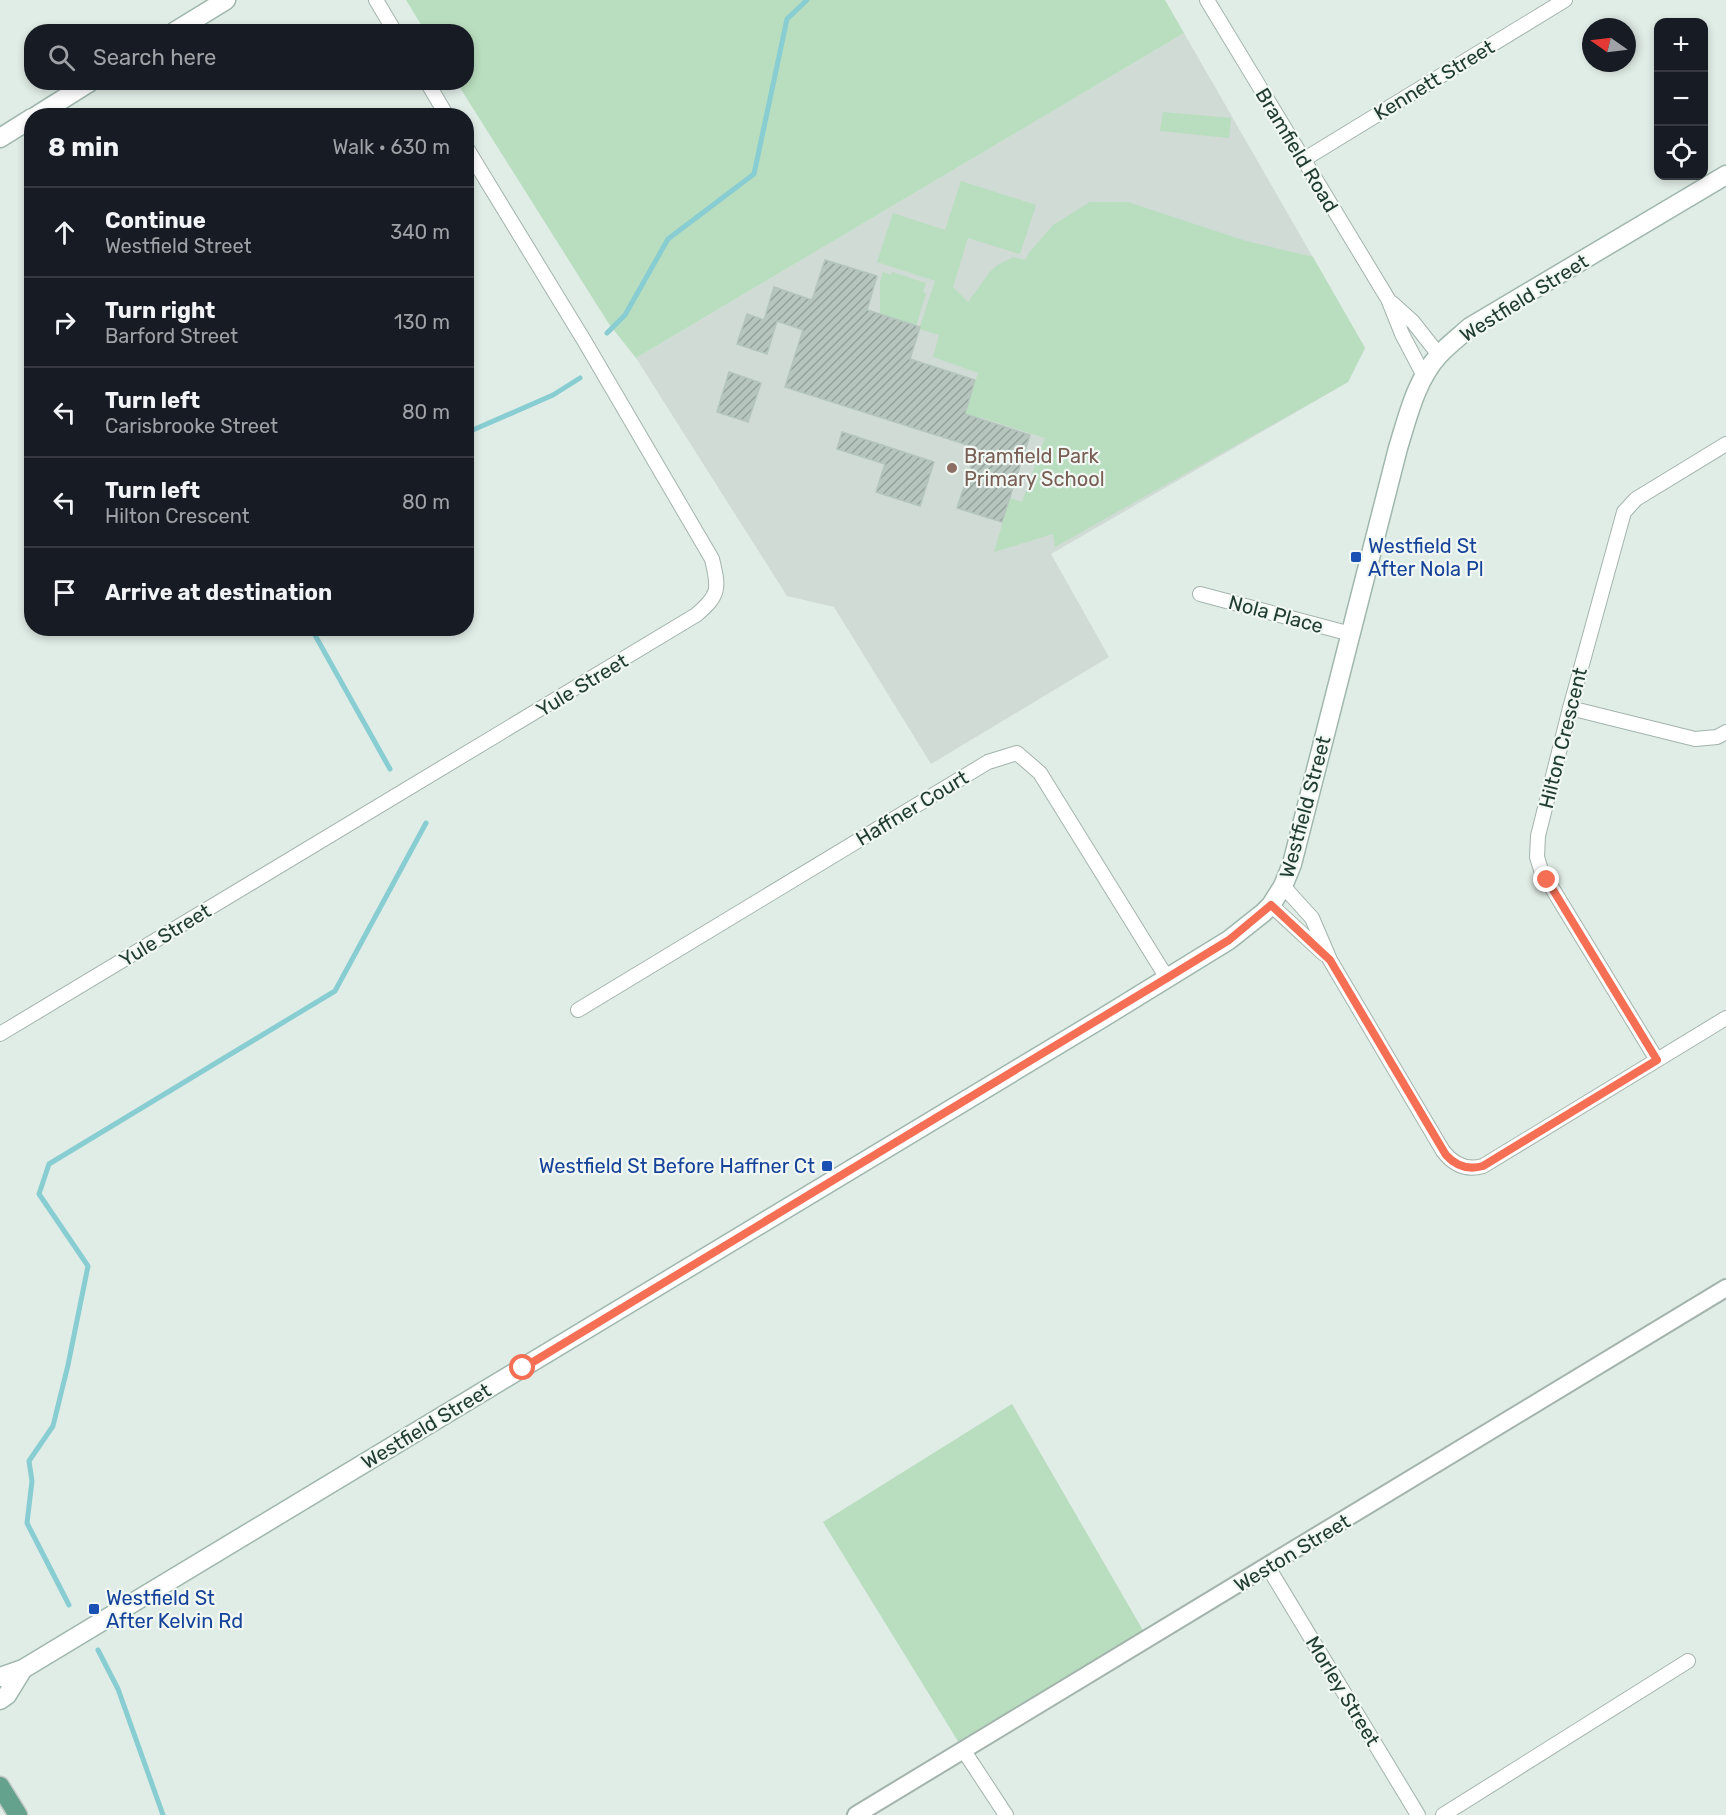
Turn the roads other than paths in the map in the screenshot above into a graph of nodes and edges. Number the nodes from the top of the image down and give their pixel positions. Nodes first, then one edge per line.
1 (226, 0) edge
2 (376, 0) edge
3 (1207, 0) edge
4 (1565, 0) edge
5 (187, 24) edge
6 (390, 24) edge
7 (77, 90) edge
8 (432, 90) edge
9 (49, 108) edge
10 (442, 108) edge
11 (24, 123) edge
12 (0, 138) edge
13 (474, 160) edge
14 (1303, 160) junction
15 (1726, 175) edge
16 (1388, 299) junction
17 (1438, 355) junction
18 (1424, 376) junction
19 (1726, 444) edge
20 (1200, 594) dead end
21 (1351, 634) junction
22 (1570, 708) junction
23 (1726, 732) edge
24 (1283, 886) junction
25 (1271, 905) junction
26 (1330, 960) junction
27 (1167, 978) junction
28 (578, 1010) dead end
29 (1726, 1018) edge
30 (0, 1034) edge
31 (1657, 1060) junction
32 (1726, 1288) edge
33 (1268, 1567) junction
34 (1688, 1661) dead end
35 (23, 1669) junction
36 (0, 1677) edge
37 (0, 1700) edge
38 (964, 1751) junction
39 (0, 1786) edge
40 (18, 1815) edge
41 (856, 1815) edge
42 (1006, 1815) edge
43 (1418, 1815) edge
44 (1443, 1815) edge

1 - 5 main road
2 - 6 street
3 - 14 street, Bramfield Road
4 - 14 street, Kennett Street
7 - 9 main road
8 - 10 street
11 - 12 main road
13 - 30 street, Yule Street
14 - 16 street, Bramfield Road
15 - 17 main road, Westfield Street
16 - 17 street, Bramfield Road
16 - 18 street, Bramfield Road
17 - 18 main road, Westfield Street
18 - 21 main road, Westfield Street
19 - 22 street, Hilton Crescent
20 - 21 street, Nola Place
21 - 24 main road, Westfield Street
22 - 23 street
22 - 31 street, Hilton Crescent
24 - 25 main road, Westfield Street
24 - 26 street
25 - 26 street
25 - 27 main road, Westfield Street
26 - 31 street
27 - 28 street, Haffner Court
27 - 35 main road, Westfield Street
29 - 31 street
32 - 33 street, Weston Street
33 - 38 street, Weston Street
33 - 43 street, Morley Street
34 - 44 street
35 - 36 main road, Westfield Street
35 - 37 main road, Westfield Street
38 - 41 street, Weston Street
38 - 42 street
39 - 40 main road

